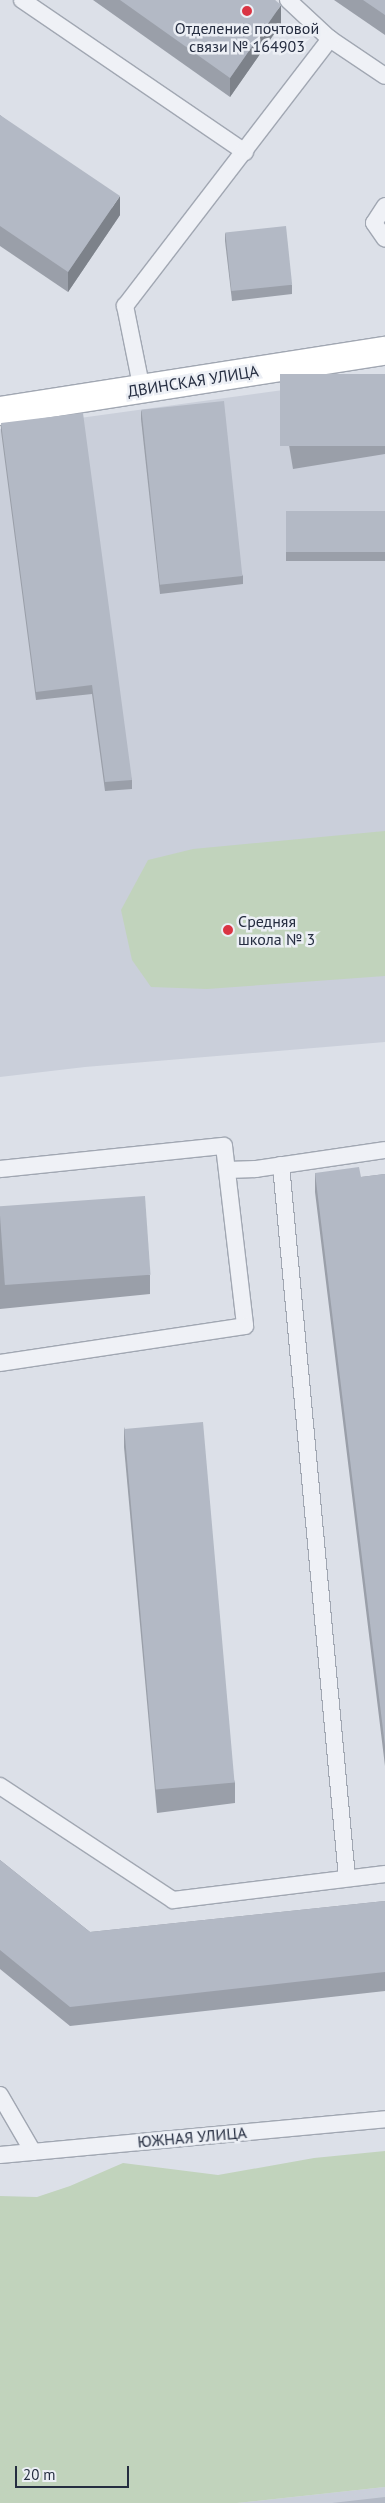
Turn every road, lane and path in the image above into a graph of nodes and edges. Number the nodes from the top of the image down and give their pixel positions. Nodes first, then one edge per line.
1 (22, 0) edge
2 (288, 0) edge
3 (330, 39) junction
4 (385, 76) edge
5 (245, 152) junction
6 (385, 206) edge
7 (385, 239) edge
8 (385, 351) edge
9 (142, 390) junction
10 (0, 411) edge
11 (385, 1150) edge
12 (281, 1165) junction
13 (0, 1169) edge
14 (227, 1170) junction
15 (0, 1363) edge
16 (0, 1786) edge
17 (385, 1874) edge
18 (347, 1878) junction
19 (0, 2094) edge
20 (385, 2119) edge
21 (33, 2152) junction
22 (0, 2155) edge

1 - 5 lane
2 - 3 lane
3 - 4 lane
3 - 5 lane
5 - 9 lane
6 - 7 lane
8 - 9 street, ДВИНСКАЯ УЛИЦА
9 - 10 street, ДВИНСКАЯ УЛИЦА
11 - 12 lane
12 - 14 lane
12 - 18 lane
13 - 14 lane
14 - 15 lane
16 - 18 lane
17 - 18 lane
19 - 21 lane
20 - 21 lane, ЮЖНАЯ УЛИЦА
21 - 22 lane, ЮЖНАЯ УЛИЦА

